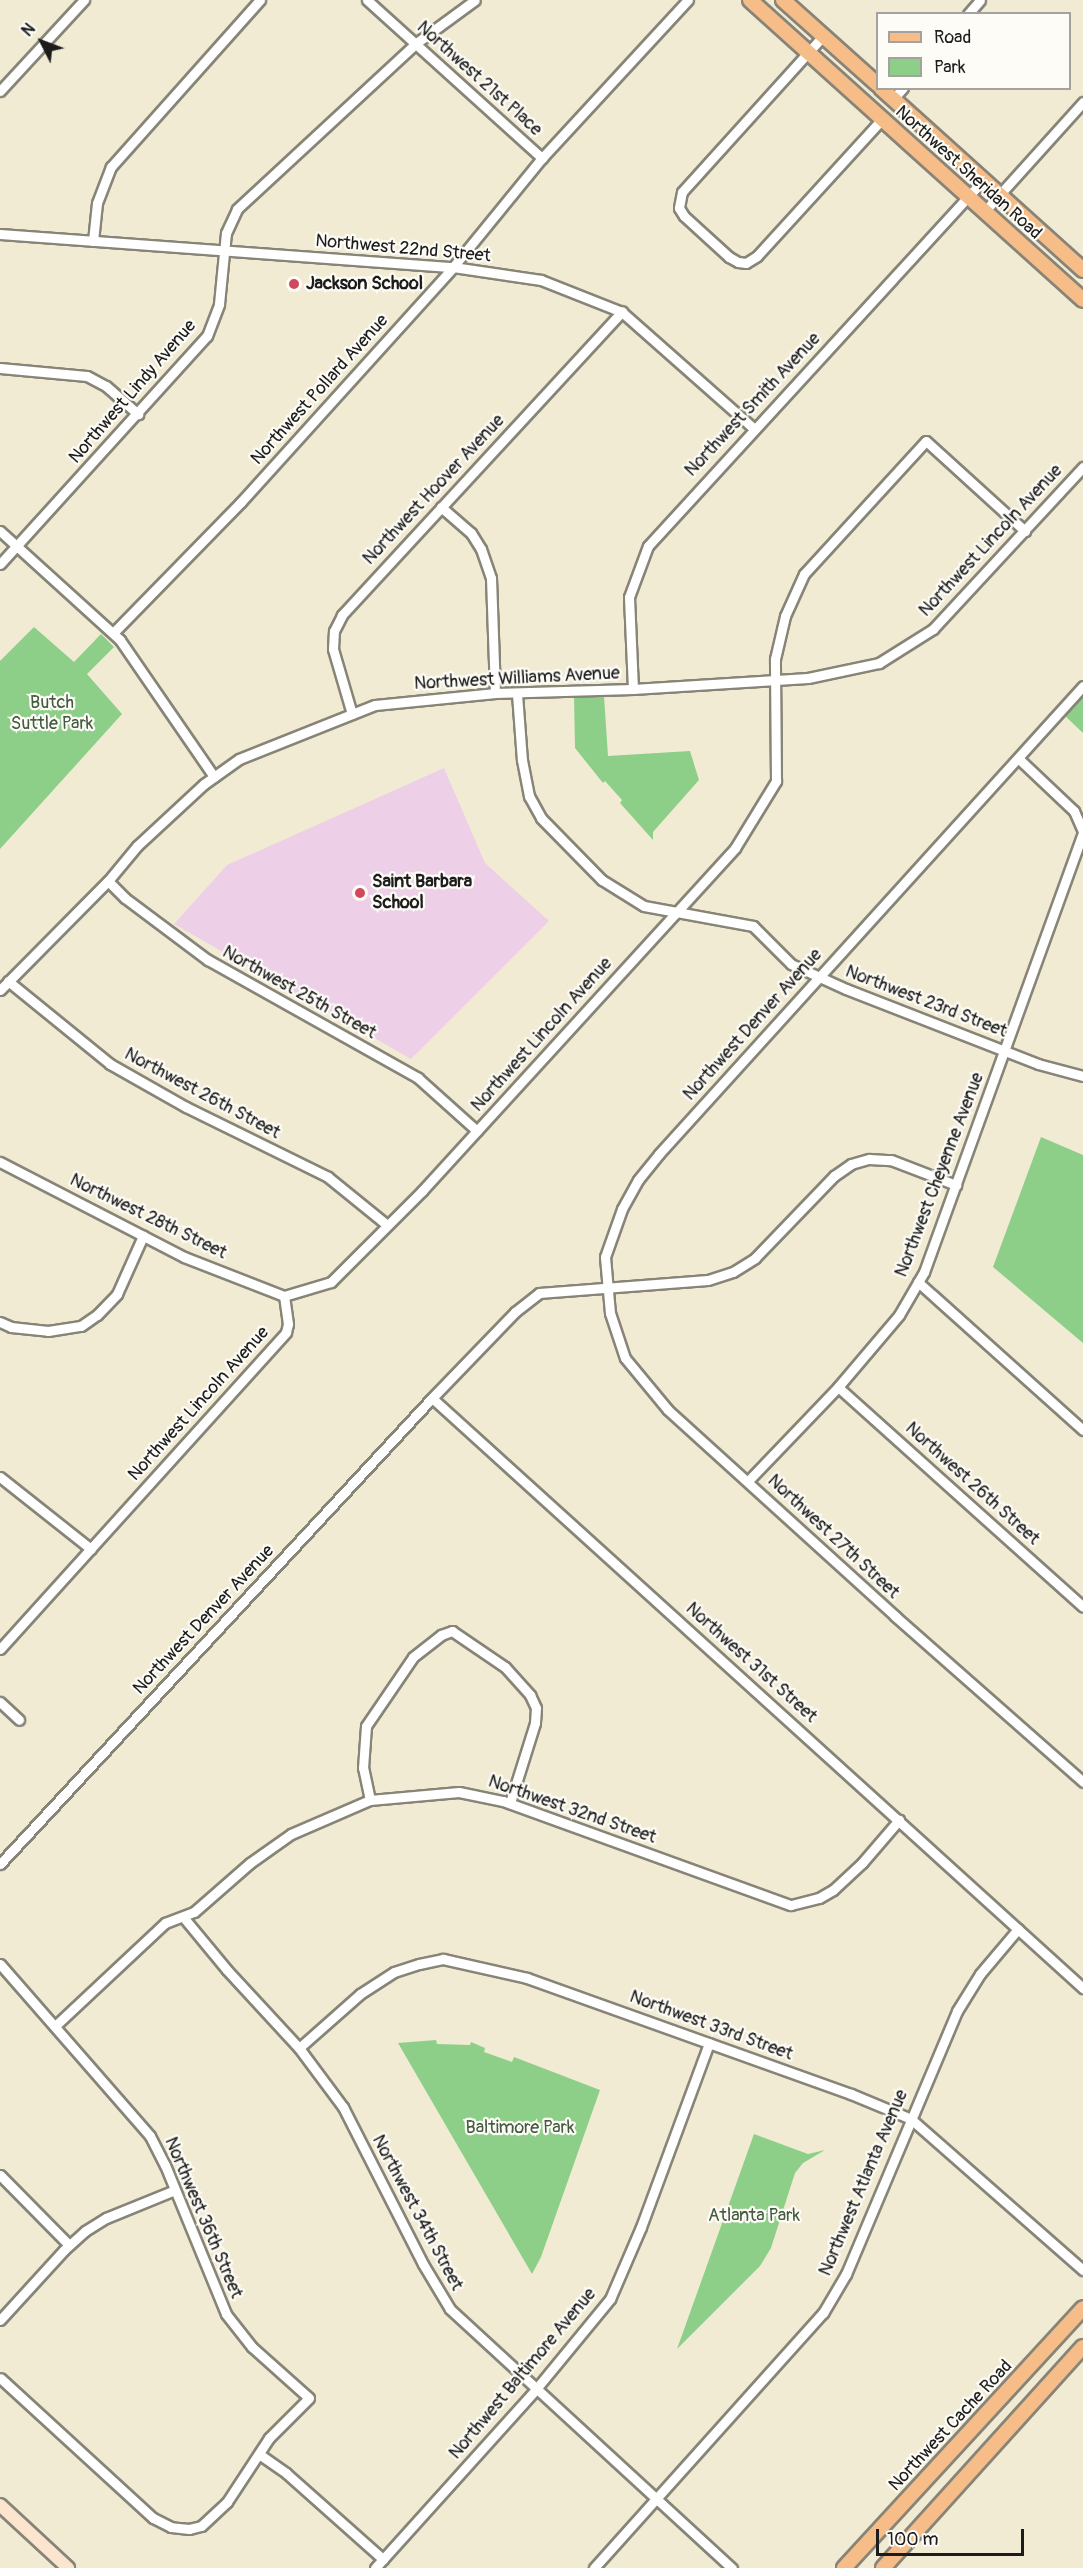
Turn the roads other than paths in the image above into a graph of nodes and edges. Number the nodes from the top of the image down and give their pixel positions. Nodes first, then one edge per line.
1 (84, 0) edge
2 (260, 0) edge
3 (367, 0) edge
4 (475, 0) edge
5 (688, 0) edge
6 (750, 0) edge
7 (783, 0) edge
8 (980, 0) edge
9 (970, 12) edge
10 (823, 36) junction
11 (415, 44) junction
12 (808, 52) junction
13 (876, 83) edge
14 (0, 91) edge
15 (898, 94) edge
16 (1083, 102) edge
17 (882, 119) junction
18 (542, 158) junction
19 (983, 180) junction
20 (999, 195) junction
21 (968, 197) junction
22 (984, 212) junction
23 (0, 234) edge
24 (93, 241) junction
25 (224, 251) junction
26 (453, 267) junction
27 (1083, 270) edge
28 (1083, 300) edge
29 (622, 312) junction
30 (0, 368) edge
31 (138, 414) junction
32 (753, 428) junction
33 (1083, 466) edge
34 (441, 507) junction
35 (0, 531) edge
36 (1025, 531) junction
37 (17, 546) junction
38 (0, 564) edge
39 (113, 633) junction
40 (775, 680) junction
41 (1083, 686) edge
42 (633, 689) junction
43 (495, 693) junction
44 (517, 694) junction
45 (352, 714) junction
46 (1019, 759) junction
47 (214, 777) junction
48 (1083, 832) edge
49 (108, 881) junction
50 (676, 913) junction
51 (819, 977) junction
52 (8, 981) junction
53 (0, 990) edge
54 (1005, 1050) junction
55 (1083, 1076) edge
56 (477, 1131) junction
57 (0, 1162) edge
58 (956, 1185) junction
59 (387, 1225) junction
60 (143, 1236) junction
61 (918, 1282) junction
62 (605, 1286) junction
63 (284, 1296) junction
64 (0, 1322) edge
65 (838, 1387) junction
66 (432, 1398) junction
67 (1083, 1430) edge
68 (0, 1477) edge
69 (748, 1481) junction
70 (91, 1549) junction
71 (1083, 1607) edge
72 (0, 1649) edge
73 (0, 1702) edge
74 (19, 1720) dead end
75 (1083, 1782) edge
76 (370, 1800) junction
77 (510, 1803) junction
78 (899, 1820) junction
79 (0, 1864) edge
80 (184, 1918) junction
81 (1018, 1929) junction
82 (0, 1964) edge
83 (1083, 1988) edge
84 (55, 2026) junction
85 (709, 2043) junction
86 (299, 2048) junction
87 (911, 2119) junction
88 (0, 2175) edge
89 (175, 2190) junction
90 (69, 2245) junction
91 (1083, 2270) edge
92 (1083, 2308) edge
93 (0, 2320) edge
94 (1083, 2347) edge
95 (0, 2378) edge
96 (536, 2389) junction
97 (259, 2454) junction
98 (657, 2499) junction
99 (0, 2505) edge
100 (383, 2559) junction
101 (68, 2568) edge
102 (375, 2568) edge
103 (594, 2568) edge
104 (732, 2568) edge
105 (844, 2568) edge
106 (883, 2568) edge

1 - 14 street
2 - 24 street
3 - 11 street, Northwest 21st Place
4 - 11 street, Northwest Lindy Avenue
5 - 18 street, Northwest Pollard Avenue
6 - 12 main road, Northwest Sheridan Road
7 - 10 main road
8 - 9 street
10 - 12 street
10 - 13 main road
11 - 18 street, Northwest 21st Place
11 - 25 street, Northwest Lindy Avenue
12 - 17 main road, Northwest Sheridan Road
12 - 17 street
15 - 19 main road, Northwest Sheridan Road
16 - 20 street
17 - 21 main road, Northwest Sheridan Road
18 - 26 street, Northwest Pollard Avenue
19 - 20 main road, Northwest Sheridan Road
19 - 21 street, Northwest Smith Avenue
20 - 22 street
20 - 27 main road, Northwest Sheridan Road
21 - 22 main road, Northwest Sheridan Road
21 - 32 street, Northwest Smith Avenue
22 - 28 main road, Northwest Sheridan Road
23 - 24 street, Northwest 22nd Street
24 - 25 street, Northwest 22nd Street
25 - 26 street, Northwest 22nd Street
25 - 31 street, Northwest Lindy Avenue
26 - 29 street, Northwest 22nd Street
26 - 39 street, Northwest Pollard Avenue
29 - 32 street, Northwest 22nd Street
29 - 34 street, Northwest Hoover Avenue
30 - 31 street
31 - 37 street, Northwest Lindy Avenue
32 - 42 street, Northwest Smith Avenue
33 - 36 street, Northwest Lincoln Avenue
34 - 43 street
34 - 45 street, Northwest Hoover Avenue
35 - 37 street
36 - 40 street, Northwest Lincoln Avenue
36 - 40 street
37 - 38 street, Northwest Lindy Avenue
37 - 39 street
39 - 47 street
40 - 42 street, Northwest Williams Avenue
40 - 50 street, Northwest Lincoln Avenue
41 - 46 street, Northwest Denver Avenue
42 - 44 street, Northwest Williams Avenue
43 - 44 street, Northwest Williams Avenue
43 - 45 street, Northwest Williams Avenue
44 - 50 street, Northwest 23rd Street
45 - 47 street, Northwest Williams Avenue
46 - 48 street, Northwest Cheyenne Avenue
46 - 51 street, Northwest Denver Avenue
47 - 49 street, Northwest Williams Avenue
48 - 54 street, Northwest Cheyenne Avenue
49 - 52 street, Northwest Williams Avenue
49 - 56 street, Northwest 25th Street
50 - 51 street, Northwest 23rd Street
50 - 56 street, Northwest Lincoln Avenue
51 - 54 street, Northwest 23rd Street
51 - 62 street, Northwest Denver Avenue
52 - 53 street, Northwest Williams Avenue
52 - 59 street, Northwest 26th Street
54 - 55 street, Northwest 23rd Street
54 - 58 street, Northwest Cheyenne Avenue
56 - 59 street, Northwest Lincoln Avenue
57 - 60 street, Northwest 28th Street
58 - 61 street, Northwest Cheyenne Avenue
58 - 62 street
59 - 63 street, Northwest Lincoln Avenue
60 - 63 street, Northwest 28th Street
60 - 64 street
61 - 65 street, Northwest Cheyenne Avenue
61 - 67 street
62 - 66 street
62 - 69 street, Northwest 27th Street
63 - 70 street, Northwest Lincoln Avenue
65 - 69 street, Northwest Cheyenne Avenue
65 - 71 street, Northwest 26th Street
66 - 78 street, Northwest 31st Street
66 - 79 street, Northwest Denver Avenue
68 - 70 street
69 - 75 street, Northwest 27th Street
70 - 72 street, Northwest Lincoln Avenue
73 - 74 street
76 - 77 street, Northwest 32nd Street
76 - 77 street
76 - 80 street, Northwest 32nd Street
77 - 78 street, Northwest 32nd Street
78 - 81 street, Northwest 31st Street
80 - 84 street, Northwest 32nd Street
80 - 86 street, Northwest 34th Street
81 - 83 street, Northwest 31st Street
81 - 87 street, Northwest Atlanta Avenue
82 - 84 street, Northwest 36th Street
84 - 89 street, Northwest 36th Street
85 - 86 street, Northwest 33rd Street
85 - 87 street, Northwest 33rd Street
85 - 96 street, Northwest Baltimore Avenue
86 - 96 street, Northwest 34th Street
87 - 91 street, Northwest 33rd Street
87 - 98 street, Northwest Atlanta Avenue
88 - 90 street
89 - 90 street
89 - 97 street, Northwest 36th Street
90 - 93 street
92 - 105 main road, Northwest Cache Road
94 - 106 main road
95 - 97 street
96 - 98 street, Northwest 34th Street
96 - 100 street, Northwest Baltimore Avenue
97 - 100 street
98 - 103 street, Northwest Atlanta Avenue
98 - 104 street, Northwest 34th Street
99 - 101 main road
100 - 102 street, Northwest Baltimore Avenue

